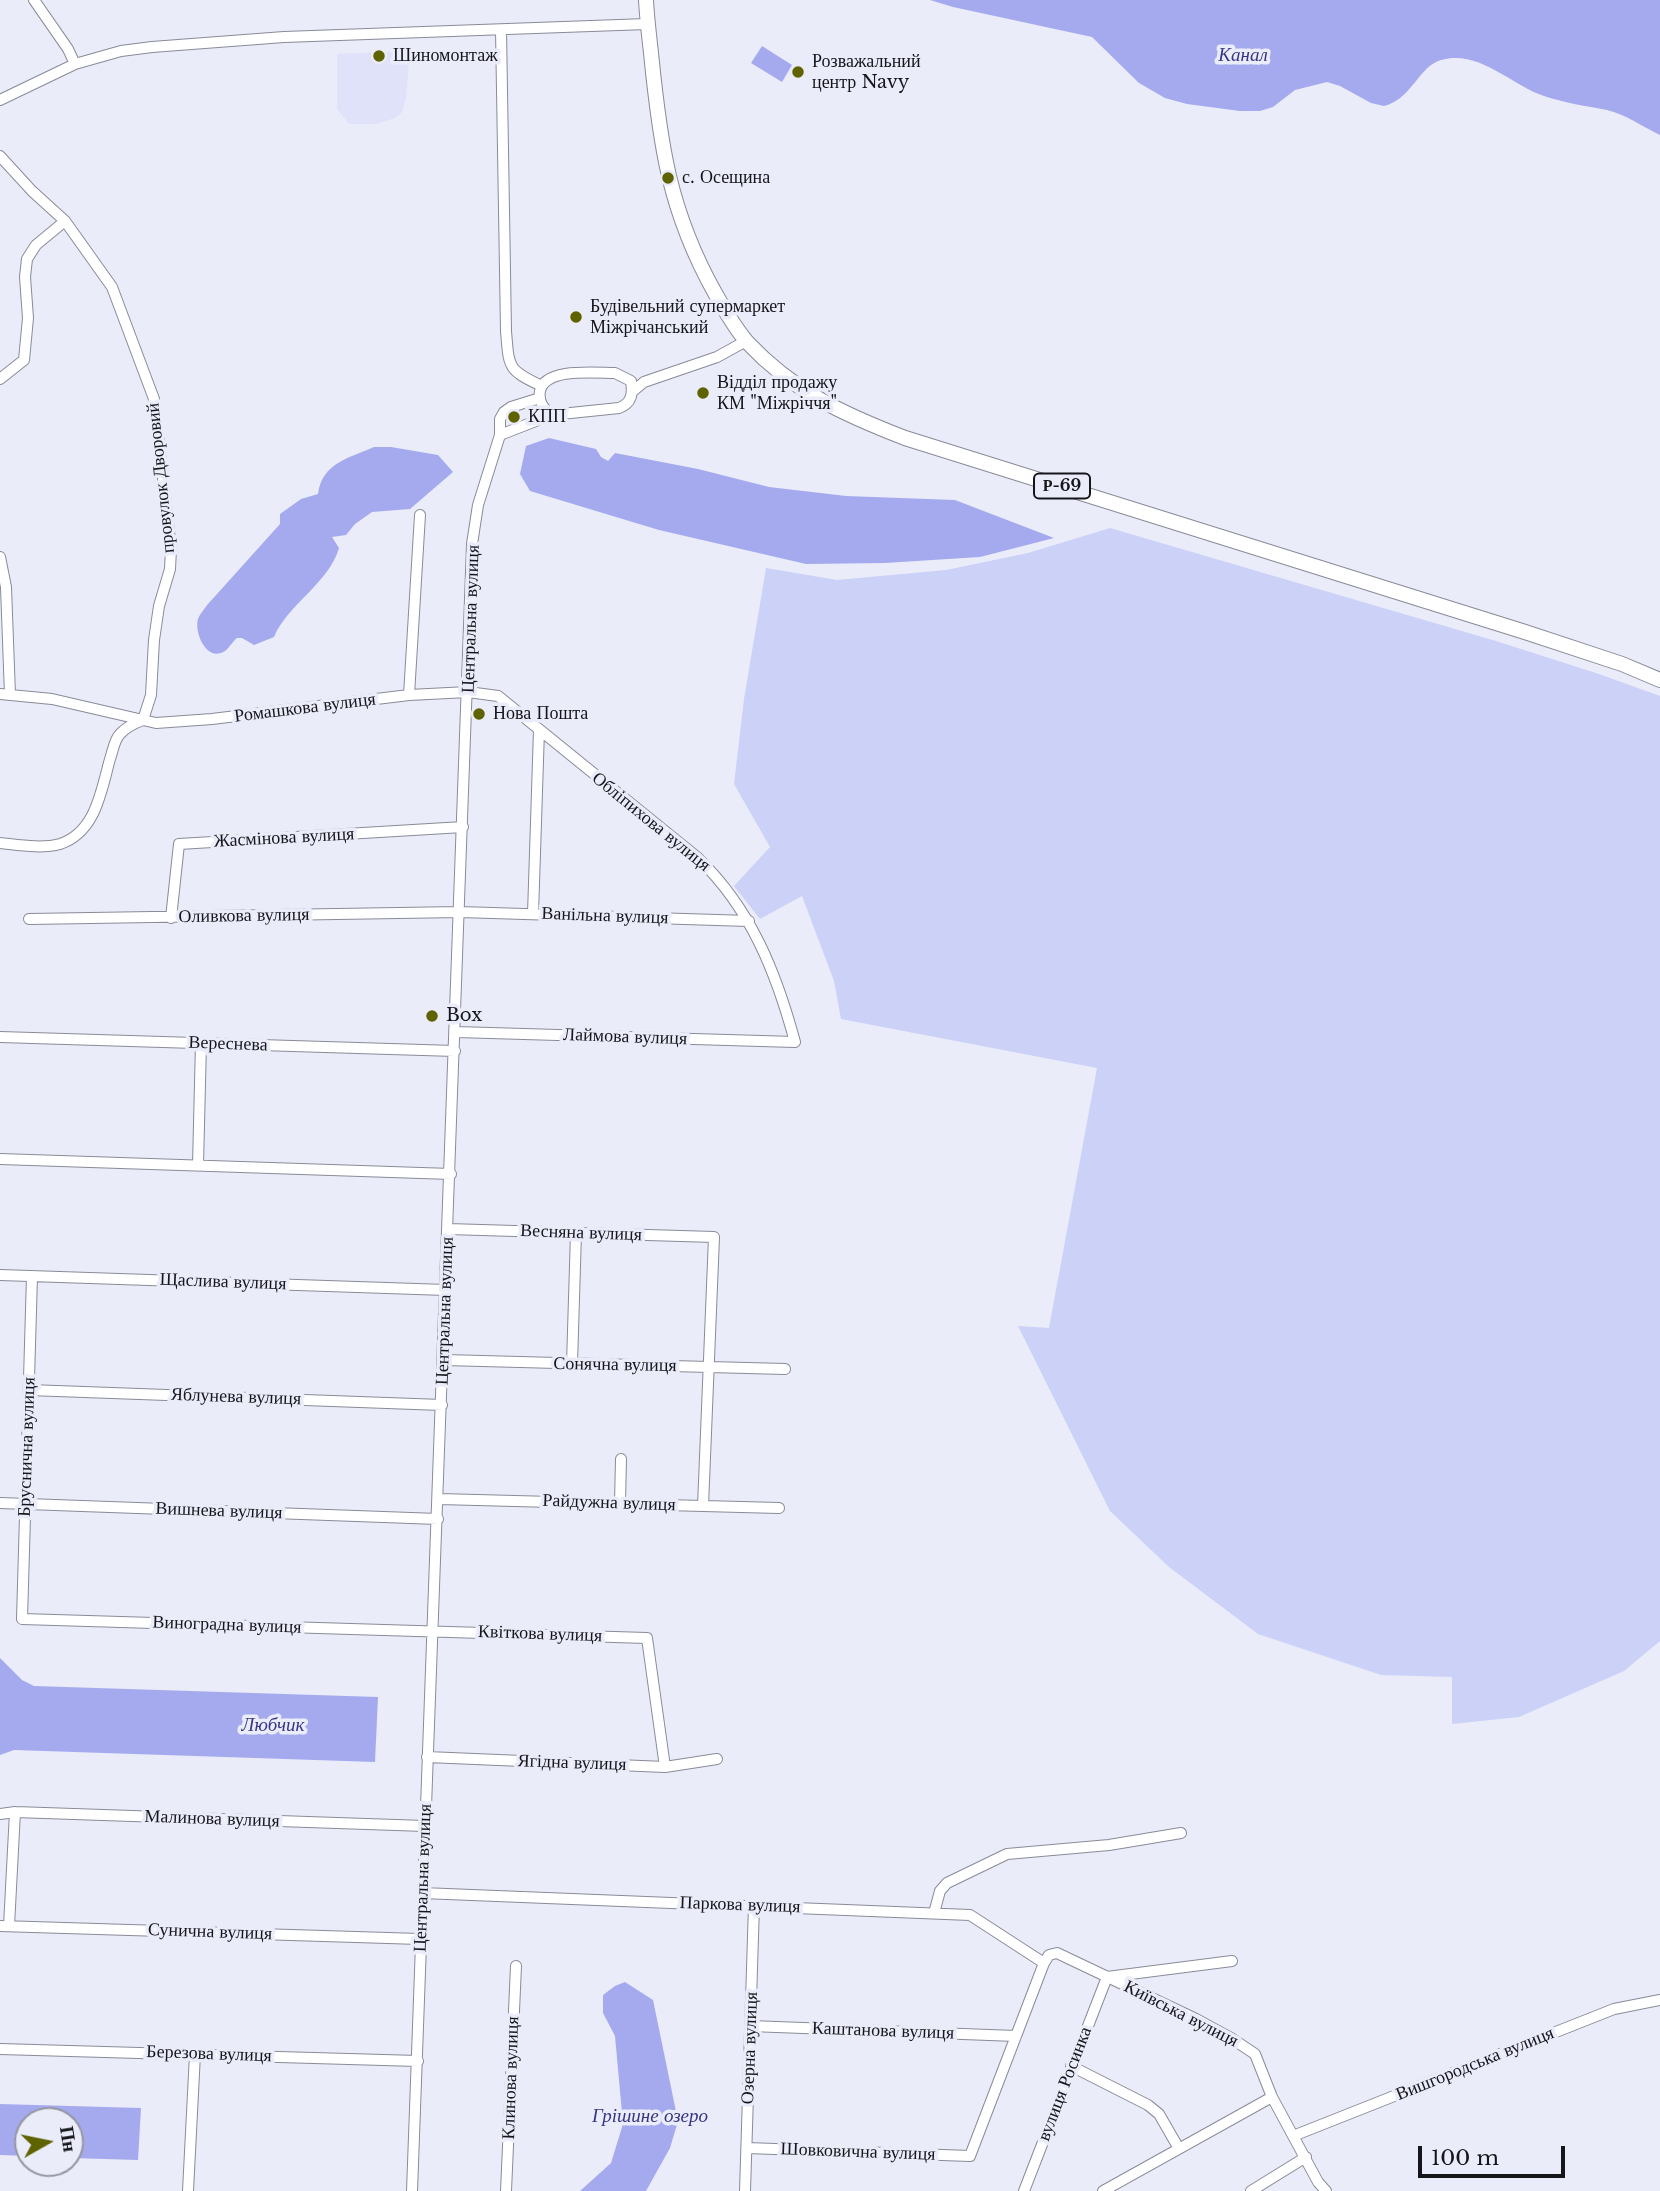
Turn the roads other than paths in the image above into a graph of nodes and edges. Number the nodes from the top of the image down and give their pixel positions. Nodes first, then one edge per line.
1 (34, 0) edge
2 (646, 0) edge
3 (647, 24) junction
4 (501, 30) junction
5 (75, 64) junction
6 (0, 100) edge
7 (0, 156) edge
8 (65, 221) junction
9 (746, 341) junction
10 (0, 379) edge
11 (542, 386) junction
12 (632, 386) junction
13 (540, 398) junction
14 (551, 415) junction
15 (500, 435) junction
16 (420, 515) dead end
17 (0, 556) edge
18 (1660, 680) edge
19 (468, 692) junction
20 (5, 695) edge
21 (409, 695) junction
22 (143, 720) junction
23 (539, 730) junction
24 (463, 827) junction
25 (0, 843) edge
26 (460, 912) junction
27 (533, 914) junction
28 (171, 918) junction
29 (29, 919) dead end
30 (749, 921) junction
31 (456, 1032) junction
32 (0, 1037) edge
33 (794, 1042) joint
34 (201, 1043) junction
35 (455, 1051) junction
36 (0, 1158) edge
37 (198, 1165) junction
38 (451, 1174) junction
39 (448, 1229) junction
40 (576, 1233) junction
41 (0, 1275) edge
42 (32, 1276) junction
43 (446, 1290) junction
44 (444, 1360) junction
45 (572, 1364) junction
46 (708, 1367) junction
47 (785, 1369) dead end
48 (29, 1390) junction
49 (442, 1405) junction
50 (621, 1459) dead end
51 (439, 1499) junction
52 (0, 1503) edge
53 (620, 1503) junction
54 (25, 1504) junction
55 (703, 1506) junction
56 (779, 1508) dead end
57 (438, 1519) junction
58 (22, 1619) joint
59 (433, 1631) junction
60 (427, 1757) junction
61 (717, 1759) dead end
62 (666, 1767) junction
63 (15, 1812) junction
64 (0, 1814) edge
65 (425, 1826) junction
66 (1181, 1833) dead end
67 (422, 1893) junction
68 (754, 1905) junction
69 (934, 1913) junction
70 (5, 1926) edge
71 (420, 1939) junction
72 (1232, 1961) dead end
73 (1044, 1963) junction
74 (516, 1966) dead end
75 (1107, 1977) junction
76 (1660, 2000) edge
77 (750, 2026) junction
78 (1017, 2036) junction
79 (0, 2049) edge
80 (195, 2054) junction
81 (418, 2061) junction
82 (1071, 2066) junction
83 (1272, 2097) junction
84 (1293, 2136) junction
85 (1178, 2147) junction
86 (747, 2148) junction
87 (1306, 2157) junction
88 (188, 2191) edge
89 (412, 2191) edge
90 (506, 2191) edge
91 (745, 2191) edge
92 (1024, 2191) edge
93 (1103, 2191) edge
94 (1251, 2191) edge
95 (1326, 2191) edge

1 - 5 street
2 - 3 main road, Р-69
3 - 4 street
3 - 9 main road, Р-69
4 - 5 street
4 - 11 street
5 - 6 street
7 - 8 street, провулок Дворовий
8 - 10 street
8 - 22 street, провулок Дворовий
9 - 12 street
9 - 18 main road, Р-69
11 - 12 street
11 - 13 street
12 - 14 street
13 - 14 street
13 - 15 street, Центральна вулиця
14 - 15 street
15 - 19 street, Центральна вулиця
16 - 21 street
17 - 20 street
19 - 21 street, Ромашкова вулиця
19 - 23 street, Обліпихова вулиця
19 - 24 street, Центральна вулиця
20 - 22 street, Ромашкова вулиця
21 - 22 street, Ромашкова вулиця
22 - 25 street
23 - 27 street
23 - 30 street, Обліпихова вулиця
24 - 26 street, Центральна вулиця
24 - 28 street, Жасмінова вулиця
26 - 27 street, Ванільна вулиця
26 - 28 street, Оливкова вулиця
26 - 31 street, Центральна вулиця
27 - 30 street, Ванільна вулиця
28 - 29 street, Оливкова вулиця
30 - 33 street, Обліпихова вулиця
31 - 33 street, Лаймова вулиця
31 - 35 street, Центральна вулиця
32 - 34 street, Вереснева
34 - 35 street, Вереснева
34 - 37 street
35 - 38 street, Центральна вулиця
36 - 37 street
37 - 38 street
38 - 39 street, Центральна вулиця
39 - 40 street, Весняна вулиця
39 - 43 street, Центральна вулиця
40 - 45 street
40 - 46 street, Весняна вулиця
41 - 42 street, Щаслива вулиця
42 - 43 street, Щаслива вулиця
42 - 48 street, Бруснична вулиця
43 - 44 street, Центральна вулиця
44 - 45 street, Сонячна вулиця
44 - 49 street, Центральна вулиця
45 - 46 street, Сонячна вулиця
46 - 47 street, Сонячна вулиця
46 - 55 street
48 - 49 street, Яблунева вулиця
48 - 54 street, Бруснична вулиця
49 - 51 street, Центральна вулиця
50 - 53 street
51 - 53 street, Райдужна вулиця
51 - 57 street, Центральна вулиця
52 - 54 street, Вишнева вулиця
53 - 55 street, Райдужна вулиця
54 - 57 street, Вишнева вулиця
54 - 58 street, Бруснична вулиця
55 - 56 street, Райдужна вулиця
57 - 59 street, Центральна вулиця
58 - 59 street, Виноградна вулиця
59 - 60 street, Центральна вулиця
59 - 62 street, Квіткова вулиця
60 - 62 street, Ягідна вулиця
60 - 65 street, Центральна вулиця
61 - 62 street, Ягідна вулиця
63 - 64 street, Малинова вулиця
63 - 65 street, Малинова вулиця
63 - 70 street
65 - 67 street, Центральна вулиця
66 - 69 street
67 - 68 street, Паркова вулиця
67 - 71 street, Центральна вулиця
68 - 69 street, Паркова вулиця
68 - 77 street, Озерна вулиця
69 - 73 street, Паркова вулиця
70 - 71 street, Сунична вулиця
71 - 81 street, Центральна вулиця
72 - 75 street
73 - 75 street, Київська вулиця
73 - 78 street
74 - 90 street, Клинова вулиця
75 - 82 street, вулиця Росинка
75 - 83 street, Київська вулиця
76 - 84 street, Вишгородська вулиця
77 - 78 street, Каштанова вулиця
77 - 86 street, Озерна вулиця
78 - 86 street, Шовковична вулиця
79 - 80 street, Березова вулиця
80 - 81 street, Березова вулиця
80 - 88 street
81 - 89 street, Центральна вулиця
82 - 85 street
82 - 92 street, вулиця Росинка
83 - 84 street, Київська вулиця
83 - 85 street
84 - 87 street, Київська вулиця
85 - 93 street
86 - 91 street, Озерна вулиця
87 - 94 street
87 - 95 street, Київська вулиця

